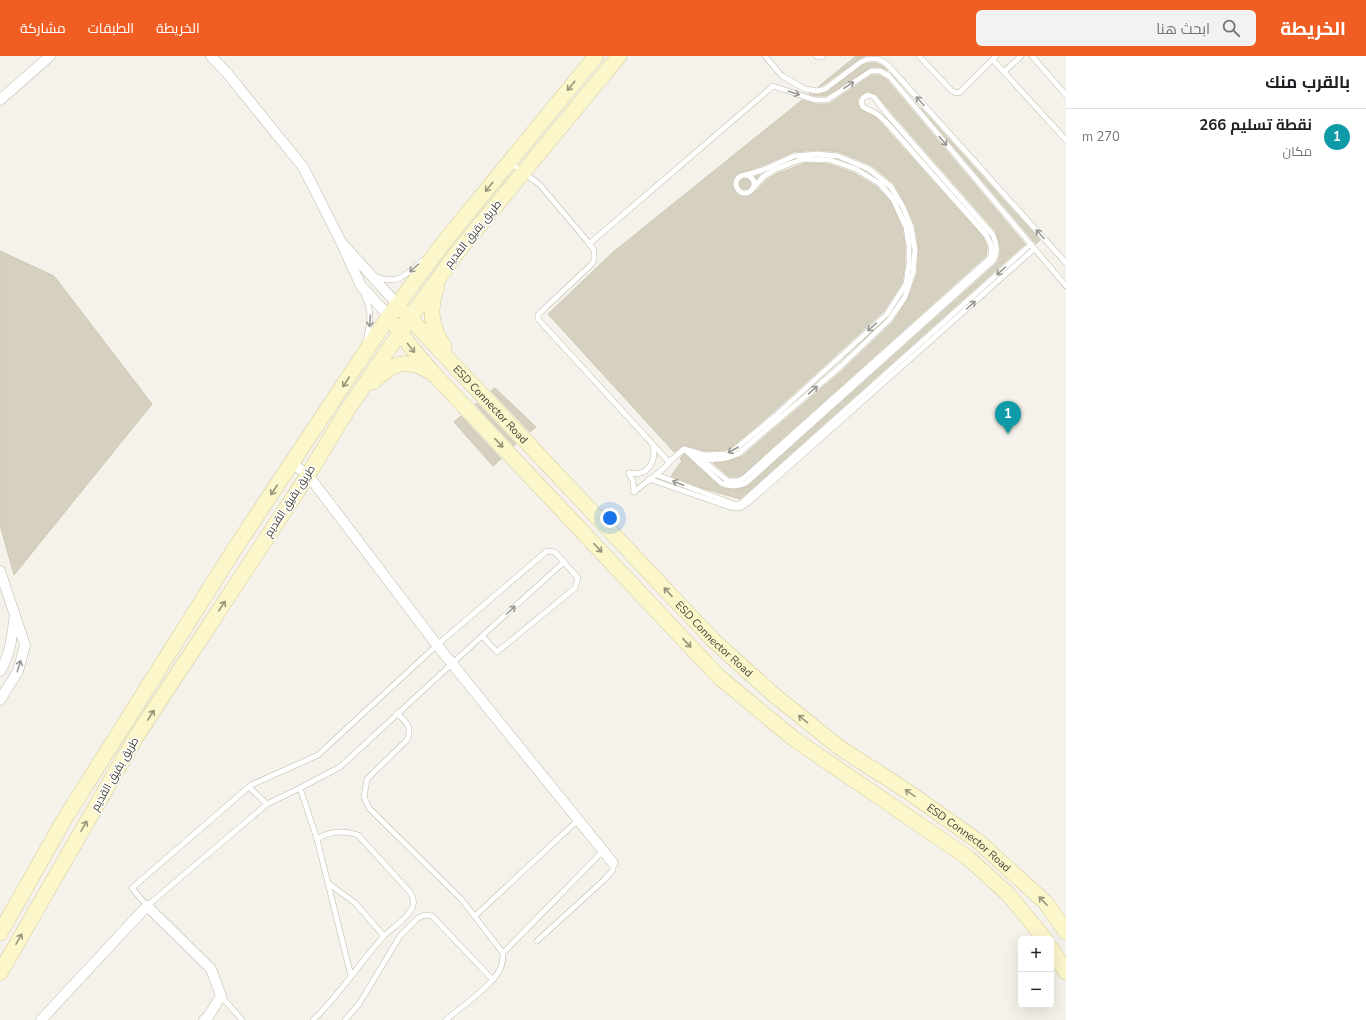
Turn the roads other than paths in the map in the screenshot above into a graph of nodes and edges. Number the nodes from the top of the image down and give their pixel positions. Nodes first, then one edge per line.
1 (50, 56) edge
2 (211, 56) edge
3 (596, 56) edge
4 (619, 56) edge
5 (765, 56) edge
6 (816, 56) edge
7 (823, 56) edge
8 (919, 56) edge
9 (1021, 56) edge
10 (1032, 56) edge
11 (994, 58) edge
12 (1004, 72) junction
13 (1066, 95) edge
14 (0, 100) edge
15 (1066, 140) edge
16 (509, 161) junction
17 (524, 172) junction
18 (746, 175) junction
19 (753, 188) junction
20 (341, 242) junction
21 (444, 242) junction
22 (589, 244) junction
23 (1032, 247) junction
24 (1066, 263) edge
25 (445, 270) junction
26 (368, 272) junction
27 (360, 286) junction
28 (1066, 286) edge
29 (393, 310) junction
30 (410, 318) junction
31 (400, 332) junction
32 (362, 357) junction
33 (433, 373) junction
34 (462, 374) junction
35 (348, 409) junction
36 (653, 444) junction
37 (684, 449) junction
38 (701, 459) junction
39 (669, 462) junction
40 (292, 463) junction
41 (308, 475) junction
42 (657, 475) junction
43 (650, 479) junction
44 (596, 516) junction
45 (582, 530) junction
46 (564, 562) junction
47 (0, 571) edge
48 (14, 616) junction
49 (482, 636) junction
50 (437, 645) junction
51 (451, 663) junction
52 (0, 671) edge
53 (0, 700) edge
54 (397, 713) junction
55 (249, 787) junction
56 (300, 788) junction
57 (266, 804) junction
58 (578, 820) junction
59 (316, 839) junction
60 (603, 851) junction
61 (613, 863) joint
62 (328, 883) junction
63 (147, 906) junction
64 (475, 916) junction
65 (1066, 932) edge
66 (0, 934) edge
67 (384, 936) junction
68 (1043, 936) edge
69 (537, 940) dead end
70 (503, 953) junction
71 (1054, 953) edge
72 (1066, 972) edge
73 (0, 973) edge
74 (351, 976) junction
75 (493, 980) junction
76 (222, 996) junction
77 (348, 1019) edge
78 (41, 1020) edge
79 (204, 1020) edge
80 (242, 1020) edge
81 (313, 1020) edge
82 (446, 1020) edge

1 - 14 street
2 - 20 street
3 -> 16 main road, طريق بقيق القديم
4 - 17 main road, طريق بقيق القديم
24 -> 5 lane
6 - 7 lane
8 - 11 lane
9 - 12 lane
10 - 13 lane
11 - 12 lane
12 - 15 lane
16 - 17 lane
16 -> 21 main road, طريق بقيق القديم
17 - 22 lane
17 - 25 main road, طريق بقيق القديم
18 - 19 lane
18 - 19 lane
38 -> 18 lane
19 -> 37 lane
20 - 26 street
20 - 27 street
21 -> 26 lane
21 - 29 main road, طريق بقيق القديم
22 -> 23 lane
22 - 36 lane
23 - 28 lane
23 -> 42 lane
43 -> 23 lane
25 - 30 main road, طريق بقيق القديم
25 - 34 main road
26 - 29 street
27 - 29 street
27 -> 32 lane
29 - 30 main road, ESD Connector Road
29 - 31 main road, ESD Connector Road
29 - 32 main road, طريق بقيق القديم
30 - 31 main road, طريق بقيق القديم
30 - 34 main road, ESD Connector Road
31 -> 33 main road, ESD Connector Road
31 - 35 main road, طريق بقيق القديم
32 -> 40 main road, طريق بقيق القديم
33 - 35 main road
33 -> 45 main road, ESD Connector Road
34 - 44 main road, ESD Connector Road
35 - 41 main road, طريق بقيق القديم
36 - 39 lane
36 - 43 lane
37 - 38 lane
37 - 38 lane
37 - 39 lane
39 - 42 lane
40 - 41 street
40 -> 66 main road, طريق بقيق القديم
41 - 50 street
73 -> 41 main road, طريق بقيق القديم
42 - 43 lane
44 - 45 main road
65 -> 44 main road, ESD Connector Road
45 -> 68 main road, ESD Connector Road
49 -> 46 lane
46 - 49 lane
46 - 50 lane
47 - 48 street
48 - 52 street
53 -> 48 street
49 - 51 lane
50 - 51 street
50 - 55 lane
51 - 54 lane
51 - 58 street
54 - 56 lane
54 - 64 lane
55 - 57 lane
55 - 63 lane
56 - 57 lane
56 - 59 lane
57 - 63 lane
58 - 60 street
58 - 64 lane
59 - 62 lane
59 - 67 lane
60 - 61 street
60 - 70 lane
61 - 69 lane
62 - 67 lane
62 - 74 lane
63 - 76 street
63 - 78 street
64 - 70 lane
67 - 74 lane
70 - 75 lane
71 - 72 main road
74 - 81 lane
75 - 77 lane
75 - 82 lane
76 - 79 street
76 - 80 lane

